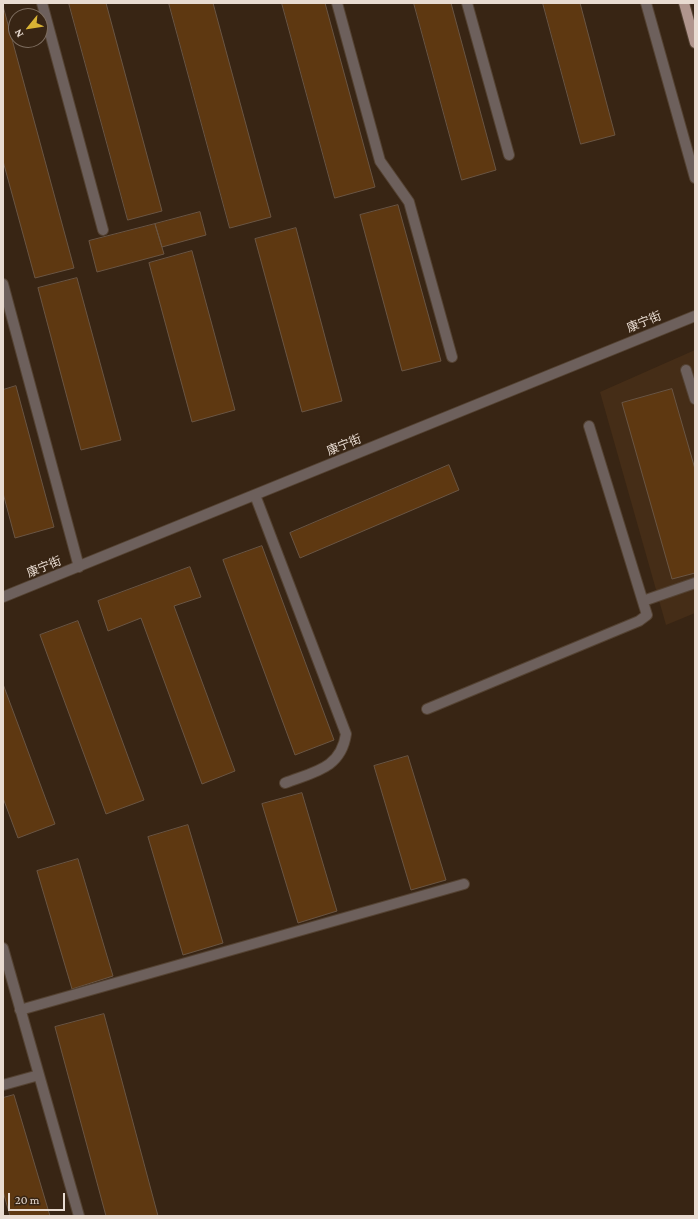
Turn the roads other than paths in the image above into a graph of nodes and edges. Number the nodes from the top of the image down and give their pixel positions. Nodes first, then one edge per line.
1 (42, 3) edge
2 (337, 3) edge
3 (467, 3) edge
4 (646, 3) edge
5 (684, 3) edge
6 (695, 43) edge
7 (510, 155) dead end
8 (695, 178) edge
9 (103, 230) dead end
10 (3, 284) edge
11 (695, 316) edge
12 (452, 357) dead end
13 (686, 370) dead end
14 (695, 399) edge
15 (589, 426) dead end
16 (255, 495) junction
17 (79, 567) junction
18 (695, 583) edge
19 (3, 597) edge
20 (643, 601) junction
21 (427, 709) dead end
22 (285, 783) dead end
23 (464, 884) dead end
24 (3, 948) edge
25 (20, 1010) junction
26 (39, 1075) junction
27 (3, 1085) edge
28 (79, 1216) edge

1 - 9 street
2 - 12 street
3 - 7 street
4 - 8 street
5 - 6 main road
10 - 17 street
11 - 16 street, 康宁街
13 - 14 street
15 - 20 street
16 - 17 street, 康宁街
16 - 22 street
17 - 19 street, 康宁街
18 - 20 street
20 - 21 street
23 - 25 street
24 - 25 street
25 - 26 street
26 - 27 street
26 - 28 street

